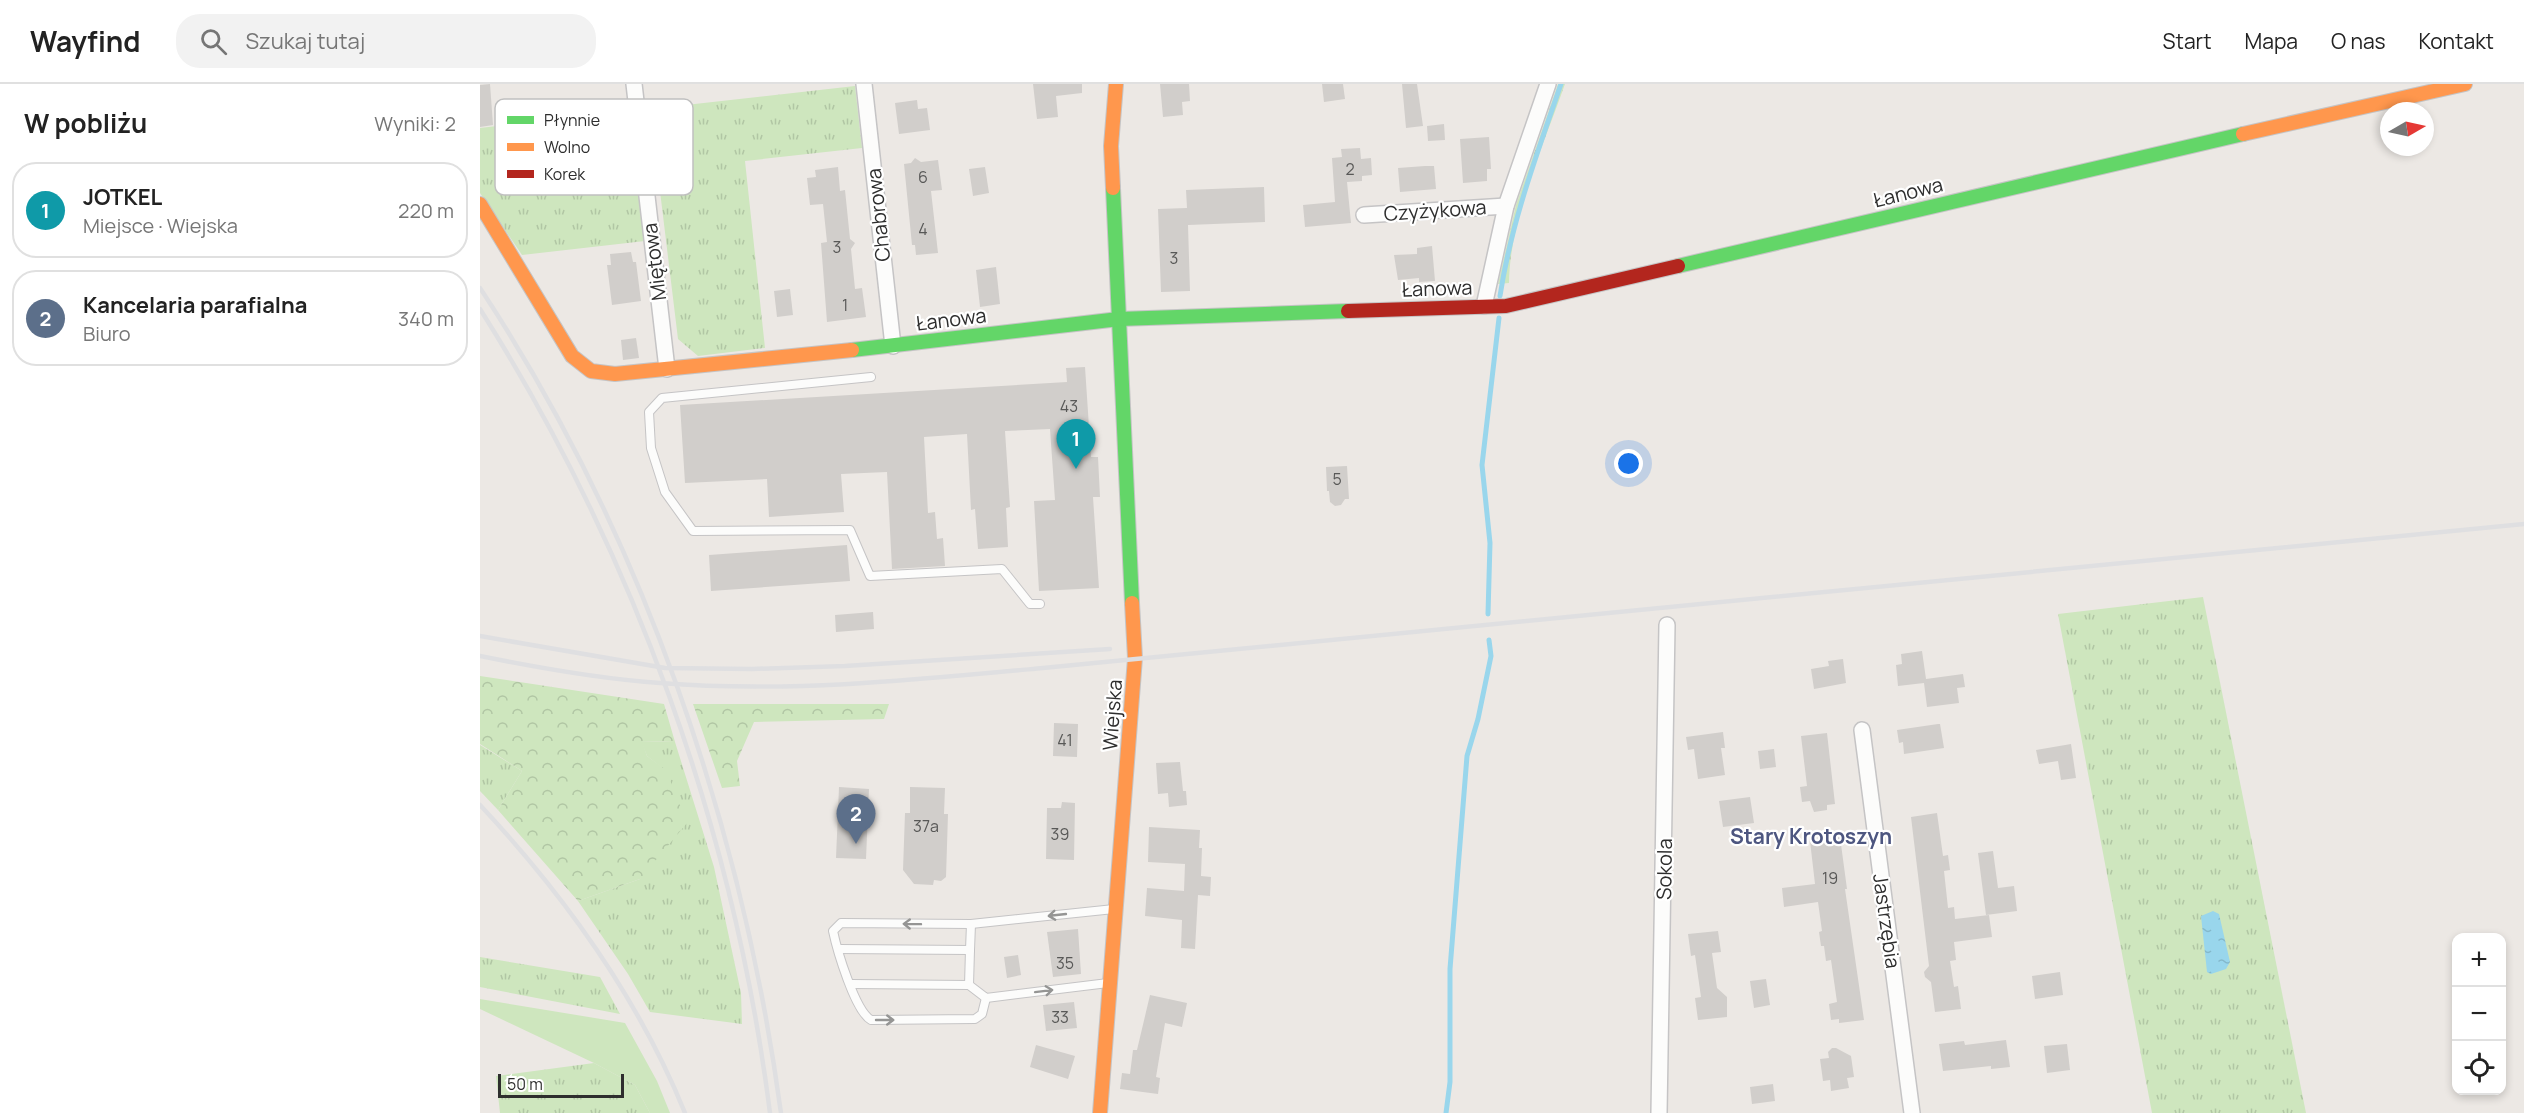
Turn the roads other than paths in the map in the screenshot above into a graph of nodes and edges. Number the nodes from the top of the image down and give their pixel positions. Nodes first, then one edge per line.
1 (633, 84) edge
2 (864, 84) edge
3 (1116, 84) edge
4 (1548, 84) edge
5 (2465, 84) edge
6 (635, 99) edge
7 (646, 195) edge
8 (480, 204) edge
9 (1506, 206) junction
10 (1364, 215) dead end
11 (1484, 306) junction
12 (1119, 319) junction
13 (892, 346) junction
14 (667, 369) junction
15 (871, 377) dead end
16 (1040, 604) dead end
17 (1666, 625) dead end
18 (1862, 730) dead end
19 (1115, 909) junction
20 (971, 924) junction
21 (839, 949) junction
22 (970, 950) junction
23 (1109, 983) junction
24 (851, 984) junction
25 (969, 985) junction
26 (986, 998) junction
27 (1100, 1113) edge
28 (1659, 1113) edge
29 (1912, 1113) edge

1 - 6 street, Miętowa
2 - 13 street, Chabrowa
3 - 12 street, Wiejska
4 - 9 street, Czyżykowa
5 - 11 street, Łanowa
7 - 14 street, Miętowa
8 - 14 street, Łanowa
9 - 10 street, Czyżykowa
9 - 11 street, Czyżykowa
11 - 12 street, Łanowa
12 - 13 street, Łanowa
12 - 19 street, Wiejska
13 - 14 street, Łanowa
15 - 16 lane
17 - 28 street, Sokola
18 - 29 street, Jastrzębia
19 -> 20 lane
19 - 23 street, Wiejska
20 -> 21 lane
20 - 22 lane
21 - 22 lane
21 - 24 lane
22 - 25 lane
26 -> 23 lane
23 - 27 street, Wiejska
24 - 25 lane
24 -> 26 lane
25 - 26 lane

